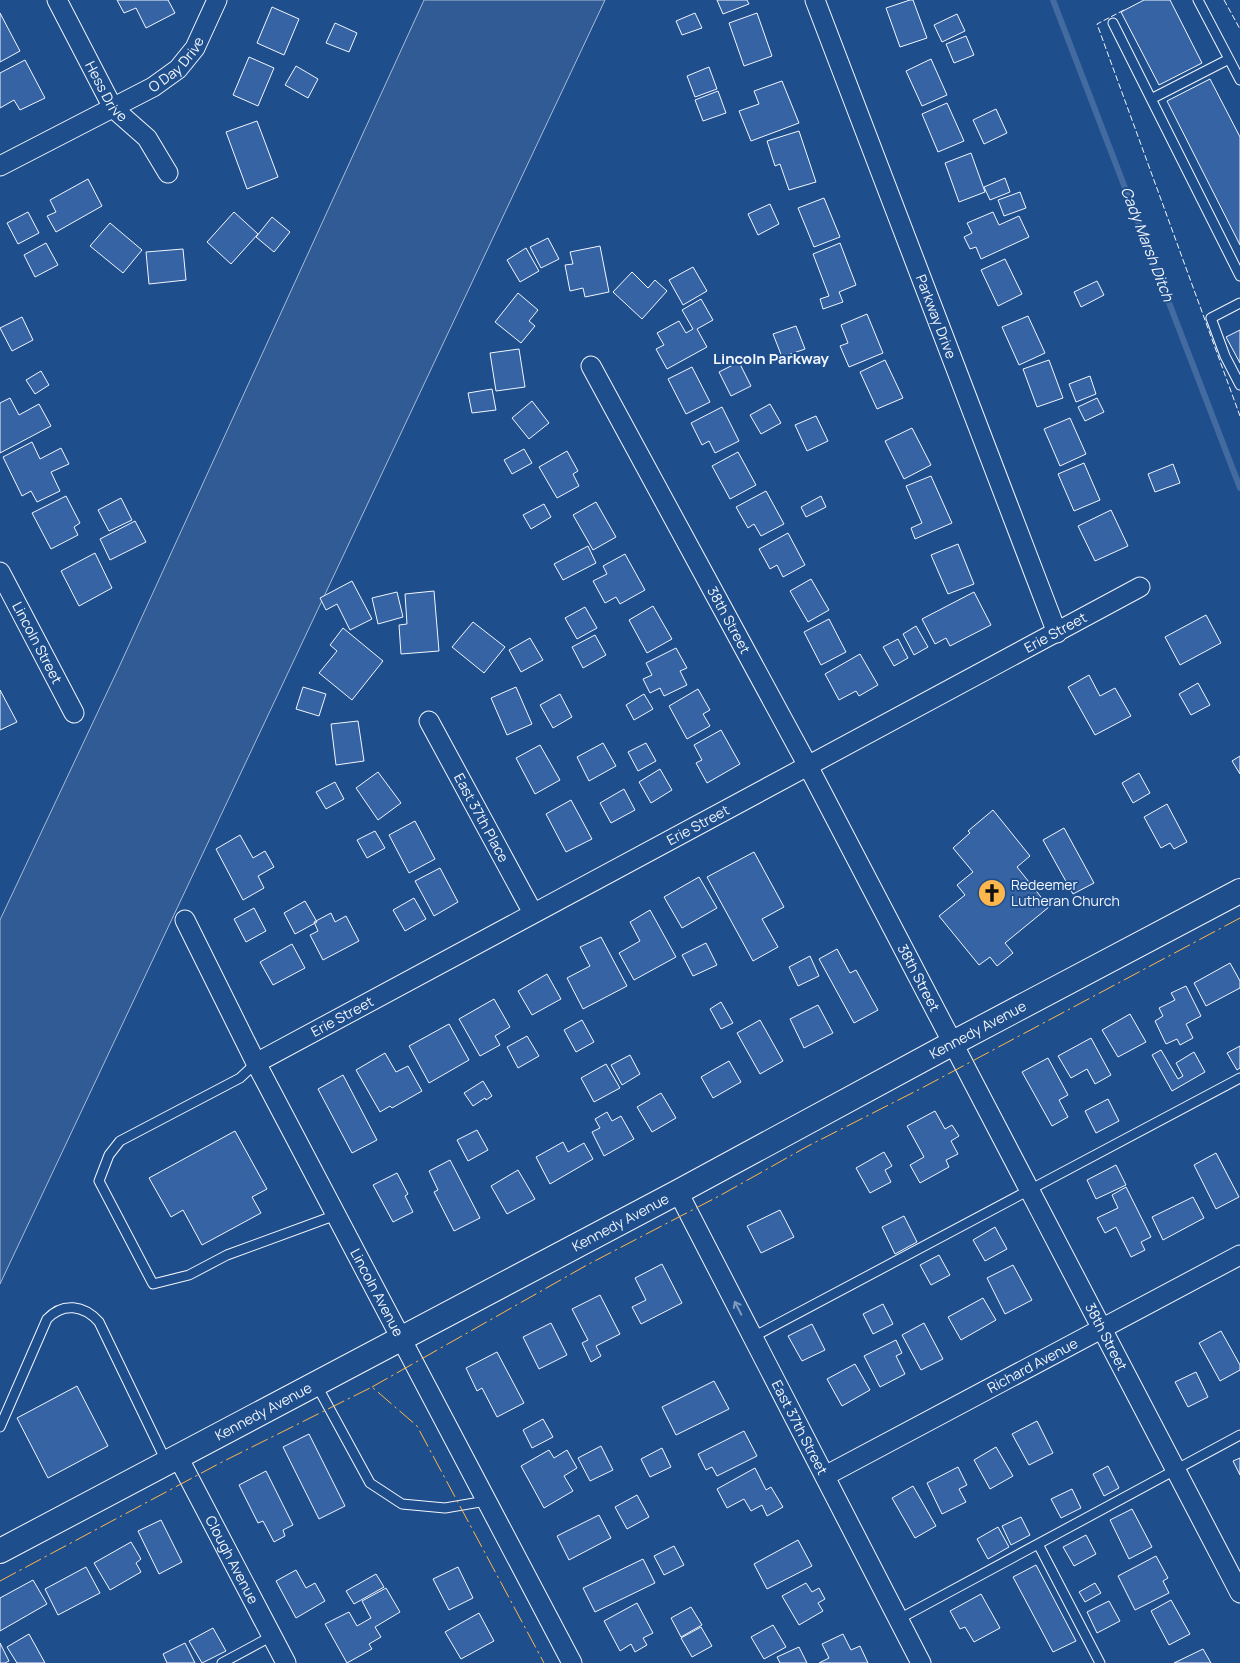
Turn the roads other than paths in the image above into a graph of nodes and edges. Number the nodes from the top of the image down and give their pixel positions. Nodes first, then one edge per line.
1 (57, 0) edge
2 (217, 0) edge
3 (815, 0) edge
4 (1198, 0) edge
5 (1113, 23) dead end
6 (1229, 59) junction
7 (1240, 80) edge
8 (1151, 99) junction
9 (113, 108) junction
10 (0, 166) edge
11 (168, 173) dead end
12 (1240, 276) edge
13 (1240, 303) edge
14 (591, 366) dead end
15 (1240, 385) edge
16 (0, 572) edge
17 (1140, 587) dead end
18 (1057, 633) junction
19 (74, 713) dead end
20 (429, 721) dead end
21 (808, 766) junction
22 (1240, 891) edge
23 (533, 913) junction
24 (184, 920) dead end
25 (953, 1043) junction
26 (256, 1063) junction
27 (1240, 1078) edge
28 (1029, 1190) junction
29 (678, 1192) junction
30 (336, 1215) junction
31 (1240, 1255) edge
32 (1102, 1329) junction
33 (753, 1337) junction
34 (402, 1339) junction
35 (316, 1384) junction
36 (0, 1427) edge
37 (1240, 1435) edge
38 (172, 1460) junction
39 (1176, 1470) junction
40 (825, 1476) junction
41 (487, 1501) junction
42 (1038, 1544) junction
43 (0, 1551) edge
44 (1240, 1593) edge
45 (899, 1619) junction
46 (272, 1636) junction
47 (222, 1663) edge
48 (286, 1663) edge
49 (572, 1663) edge
50 (921, 1663) edge
51 (1100, 1663) edge

1 - 9 street, Hess Drive
2 - 9 street, O Day Drive
3 - 18 street, Parkway Drive
4 - 6 lane
5 - 8 lane
6 - 7 lane
6 - 8 lane
8 - 12 lane
9 - 10 street, O Day Drive
9 - 11 street, Hess Drive
13 - 15 lane
14 - 21 street, 38th Street
16 - 19 street, Lincoln Street
17 - 18 street, Erie Street
18 - 21 street, Erie Street
20 - 23 street, East 37th Place
21 - 23 street, Erie Street
21 - 25 street, 38th Street
22 - 25 street, Kennedy Avenue
23 - 26 street, Erie Street
24 - 26 street, Lincoln Avenue
25 - 28 street, 38th Street
25 - 29 street, Kennedy Avenue
26 - 30 street, Lincoln Avenue
26 - 30 lane
27 - 28 lane
28 - 32 street, 38th Street
28 - 33 lane
33 -> 29 street, East 37th Street
29 - 34 street, Kennedy Avenue
30 - 34 street, Lincoln Avenue
31 - 32 street, Richard Avenue
32 - 39 street, 38th Street
32 - 40 street, Richard Avenue
33 - 40 street, East 37th Street
34 - 35 street, Kennedy Avenue
34 - 41 street, Lincoln Avenue
35 - 38 street, Kennedy Avenue
35 - 41 lane
36 - 38 lane
37 - 39 lane
38 - 43 street, Kennedy Avenue
38 - 46 street, Clough Avenue
39 - 42 lane
39 - 44 street, 38th Street
40 - 45 street, East 37th Street
41 - 49 street, Lincoln Avenue
42 - 45 lane
42 - 51 lane
45 - 50 street, East 37th Street
46 - 47 lane
46 - 48 street, Clough Avenue

